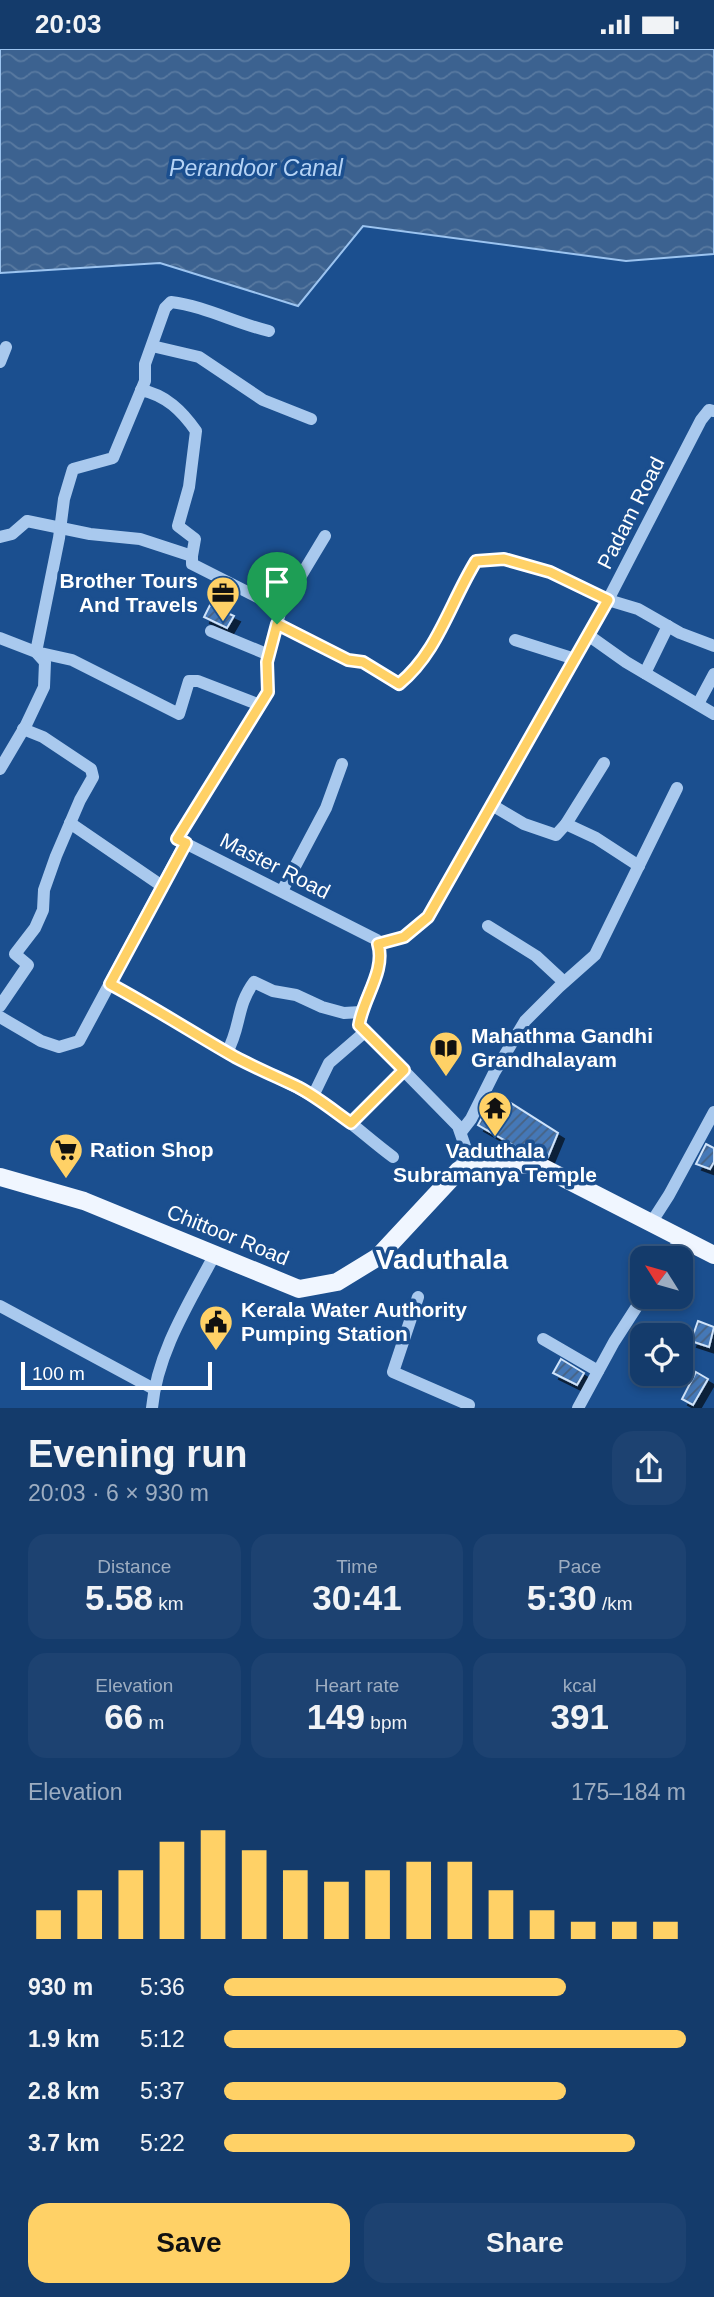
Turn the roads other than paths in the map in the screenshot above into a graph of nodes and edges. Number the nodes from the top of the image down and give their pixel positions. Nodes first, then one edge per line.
1 (269, 331) dead end
2 (152, 346) junction
3 (6, 347) dead end
4 (0, 362) edge
5 (141, 390) junction
6 (714, 411) edge
7 (311, 418) dead end
8 (60, 529) junction
9 (325, 536) dead end
10 (0, 537) edge
11 (192, 556) junction
12 (608, 600) junction
13 (281, 609) junction
14 (277, 624) junction
15 (668, 626) junction
16 (211, 631) dead end
17 (588, 635) junction
18 (0, 638) edge
19 (515, 640) dead end
20 (714, 646) edge
21 (36, 652) junction
22 (269, 655) junction
23 (575, 659) junction
24 (645, 673) junction
25 (714, 674) edge
26 (698, 704) junction
27 (260, 705) junction
28 (714, 714) edge
29 (23, 729) junction
30 (604, 763) dead end
31 (342, 764) dead end
32 (0, 769) edge
33 (677, 788) dead end
34 (492, 805) junction
35 (70, 823) junction
36 (566, 824) junction
37 (186, 843) junction
38 (639, 866) junction
39 (162, 886) junction
40 (282, 891) junction
41 (488, 926) dead end
42 (378, 944) junction
43 (564, 982) junction
44 (110, 984) junction
45 (0, 1006) edge
46 (361, 1012) junction
47 (0, 1017) edge
48 (366, 1031) junction
49 (227, 1052) junction
50 (404, 1070) junction
51 (313, 1096) junction
52 (714, 1112) edge
53 (351, 1123) junction
54 (461, 1132) junction
55 (393, 1157) dead end
56 (459, 1170) junction
57 (0, 1177) edge
58 (651, 1223) junction
59 (681, 1238) junction
60 (676, 1246) edge
61 (215, 1254) junction
62 (714, 1255) edge
63 (418, 1297) dead end
64 (0, 1306) edge
65 (636, 1309) edge
66 (543, 1339) dead end
67 (598, 1371) junction
68 (154, 1389) junction
69 (152, 1408) edge
70 (468, 1408) edge
71 (578, 1408) edge

1 - 2 street
2 - 5 street
2 - 7 street
3 - 4 street
5 - 8 street
5 - 11 street
6 - 12 street, Padam Road
8 - 10 street
8 - 11 street
8 - 21 street
9 - 13 street, Master Road
11 - 13 street
12 - 14 street
12 - 15 street
12 - 17 street, Padam Road
13 - 14 street, Master Road
14 - 22 street, Master Road
15 - 20 street
15 - 24 street
16 - 22 street
17 - 23 street, Padam Road
17 - 24 street
18 - 21 street
19 - 23 street
21 - 27 street
21 - 29 street
22 - 27 street, Master Road
23 - 34 street, Padam Road
24 - 26 street
25 - 26 street
26 - 28 street
27 - 37 street, Master Road
29 - 32 street
29 - 35 street
30 - 36 street
31 - 40 street
33 - 38 street
34 - 36 street
34 - 42 street, Padam Road
35 - 39 street
35 - 45 street
36 - 38 street
37 - 39 street
37 - 40 street, Master Road
38 - 43 street
39 - 44 street
40 - 42 street, Master Road
41 - 43 street
42 - 46 street
43 - 54 street
44 - 47 street
44 - 49 street
46 - 48 street
46 - 49 street
48 - 50 street
48 - 51 street
49 - 51 street
50 - 53 street
50 - 54 street
51 - 53 street
52 - 58 street
53 - 55 street
54 - 56 street
56 - 58 main road
56 - 61 main road, Chittoor Road
57 - 61 main road, Chittoor Road
58 - 59 main road
59 - 60 street
59 - 62 main road
61 - 68 street
63 - 70 street
64 - 68 street
65 - 67 street
66 - 67 street
67 - 71 street
68 - 69 street

